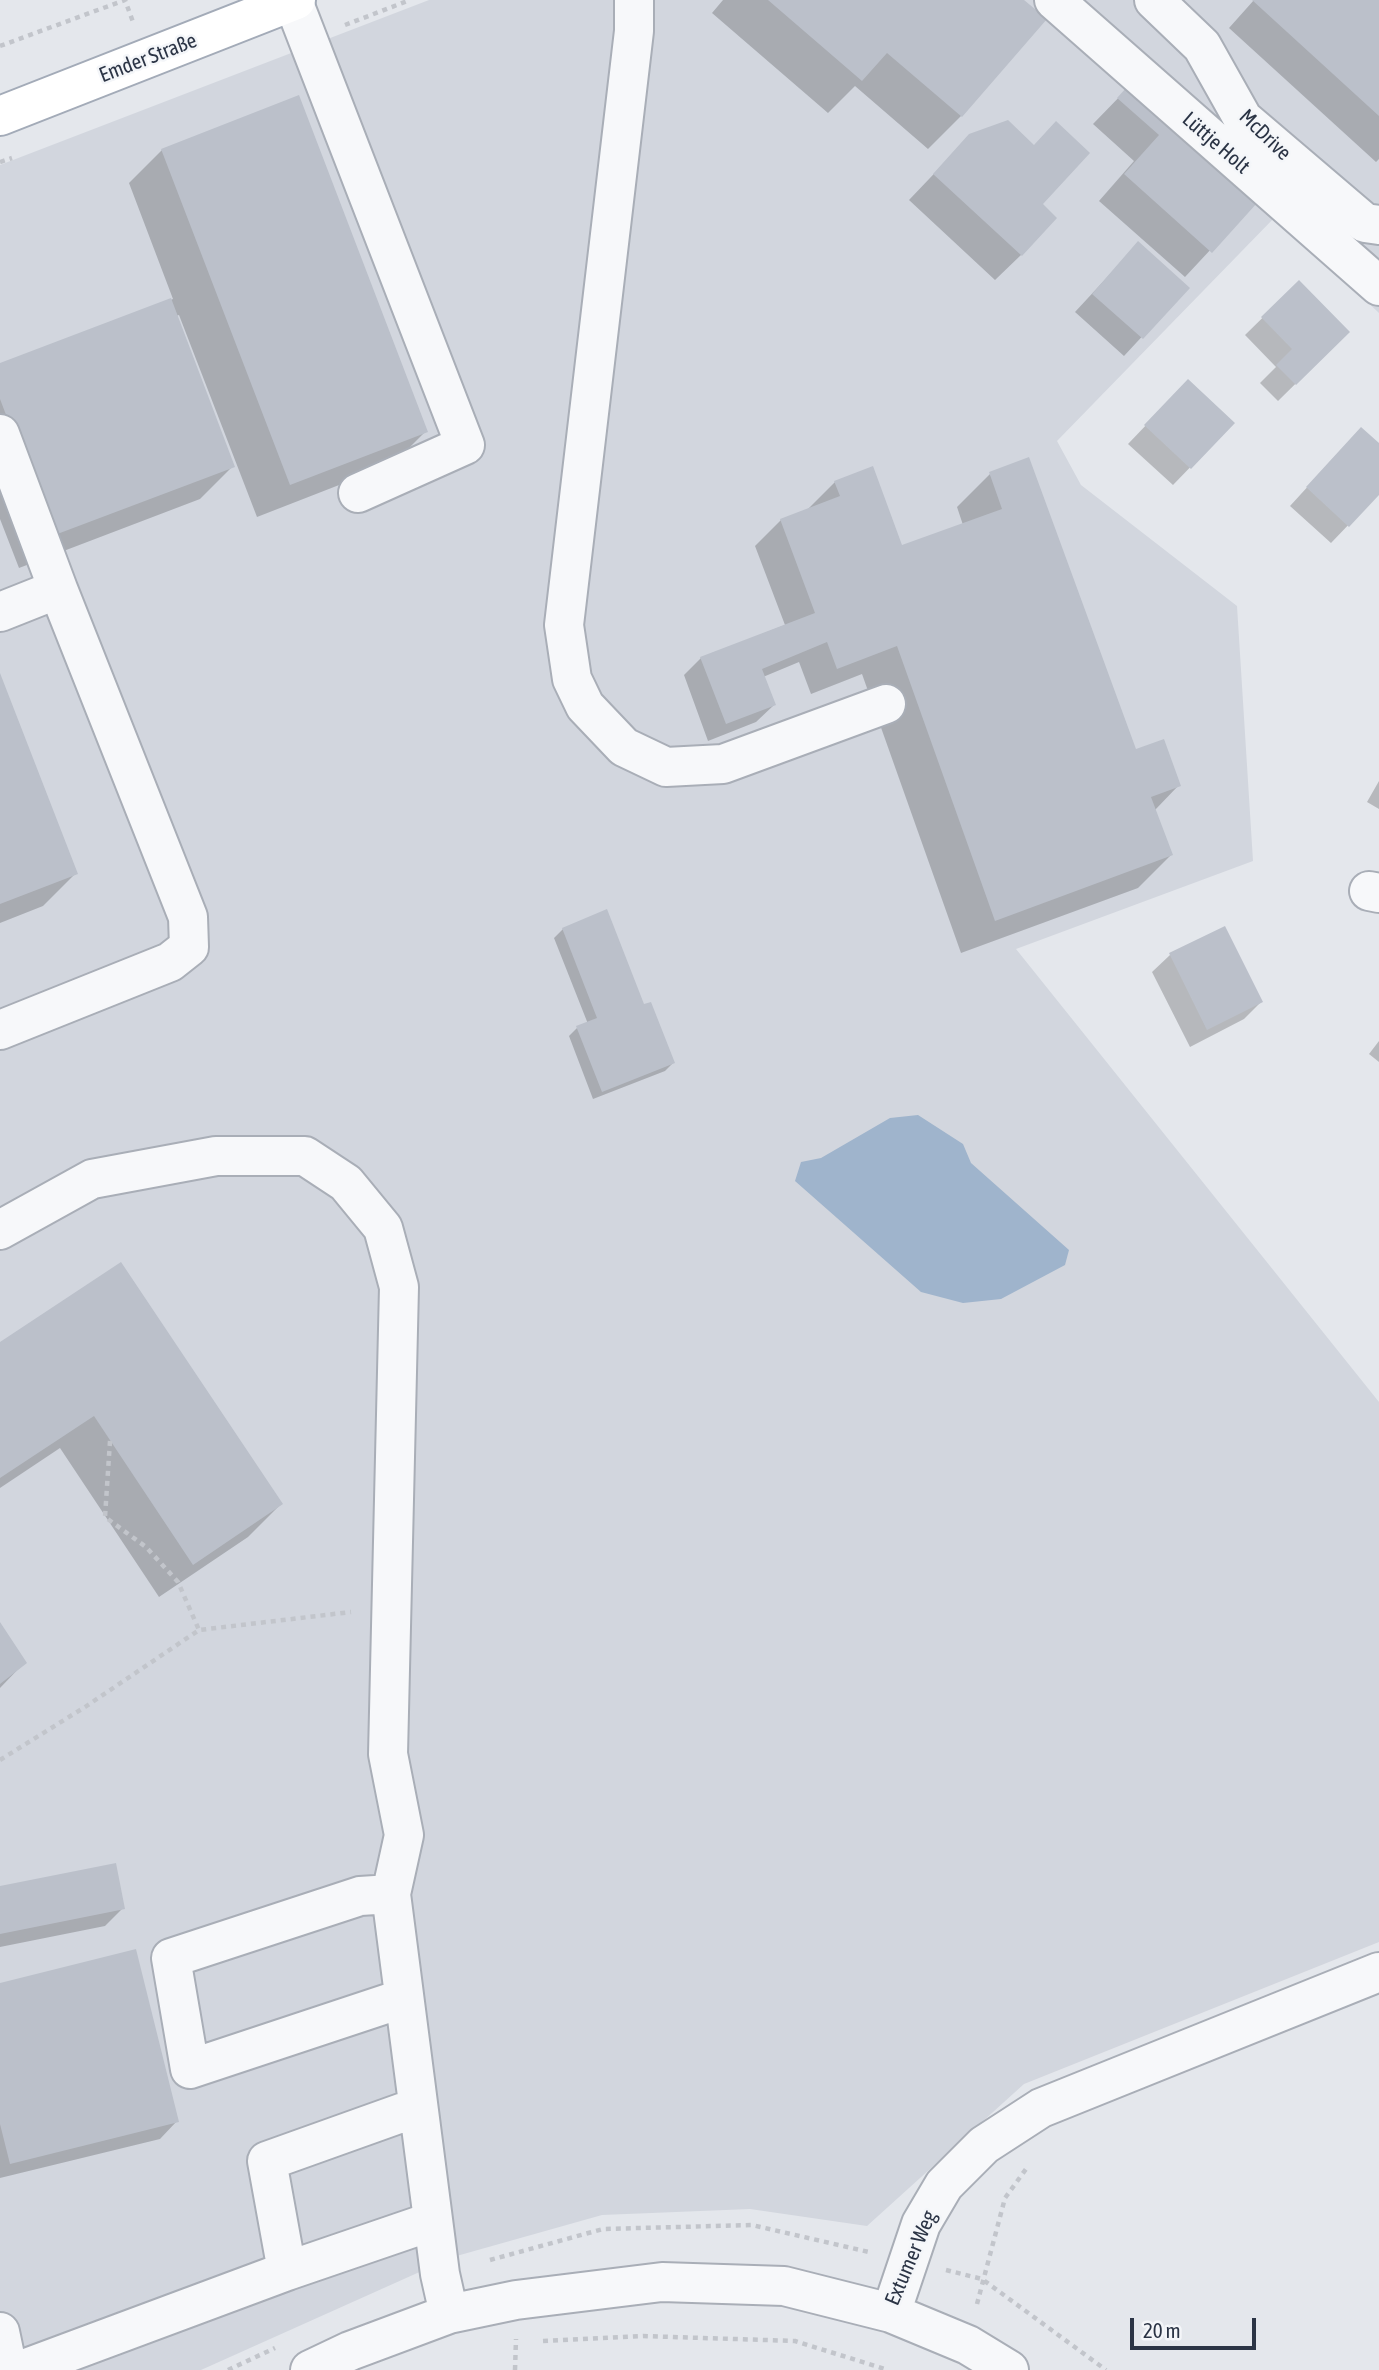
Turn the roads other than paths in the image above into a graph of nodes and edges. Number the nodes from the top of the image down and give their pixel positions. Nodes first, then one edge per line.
1 (634, 0) edge
2 (1054, 0) edge
3 (295, 1) edge
4 (1165, 10) edge
5 (0, 116) edge
6 (1379, 225) edge
7 (1379, 286) edge
8 (0, 434) edge
9 (358, 493) dead end
10 (58, 589) junction
11 (0, 612) edge
12 (886, 704) dead end
13 (0, 1030) edge
14 (0, 1230) edge
15 (391, 1894) junction
16 (1379, 1972) edge
17 (404, 1998) junction
18 (418, 2107) junction
19 (433, 2221) junction
20 (288, 2272) junction
21 (891, 2313) junction
22 (449, 2314) junction
23 (0, 2332) edge
24 (8, 2370) edge
25 (22, 2370) edge
26 (310, 2370) edge
27 (1009, 2370) edge

1 - 12 street
2 - 7 street, Lüttje Holt
3 - 5 main road, Emder Straße
3 - 9 street
4 - 6 street, McDrive
8 - 10 street
10 - 11 street
10 - 13 street
14 - 15 street
15 - 17 street
15 - 17 street
16 - 21 street, Extumer Weg
17 - 18 street
18 - 19 street
18 - 20 street
19 - 20 street
19 - 22 street
20 - 25 street
21 - 22 street, Extumer Weg
21 - 27 street
22 - 26 street, Extumer Weg
23 - 24 street

